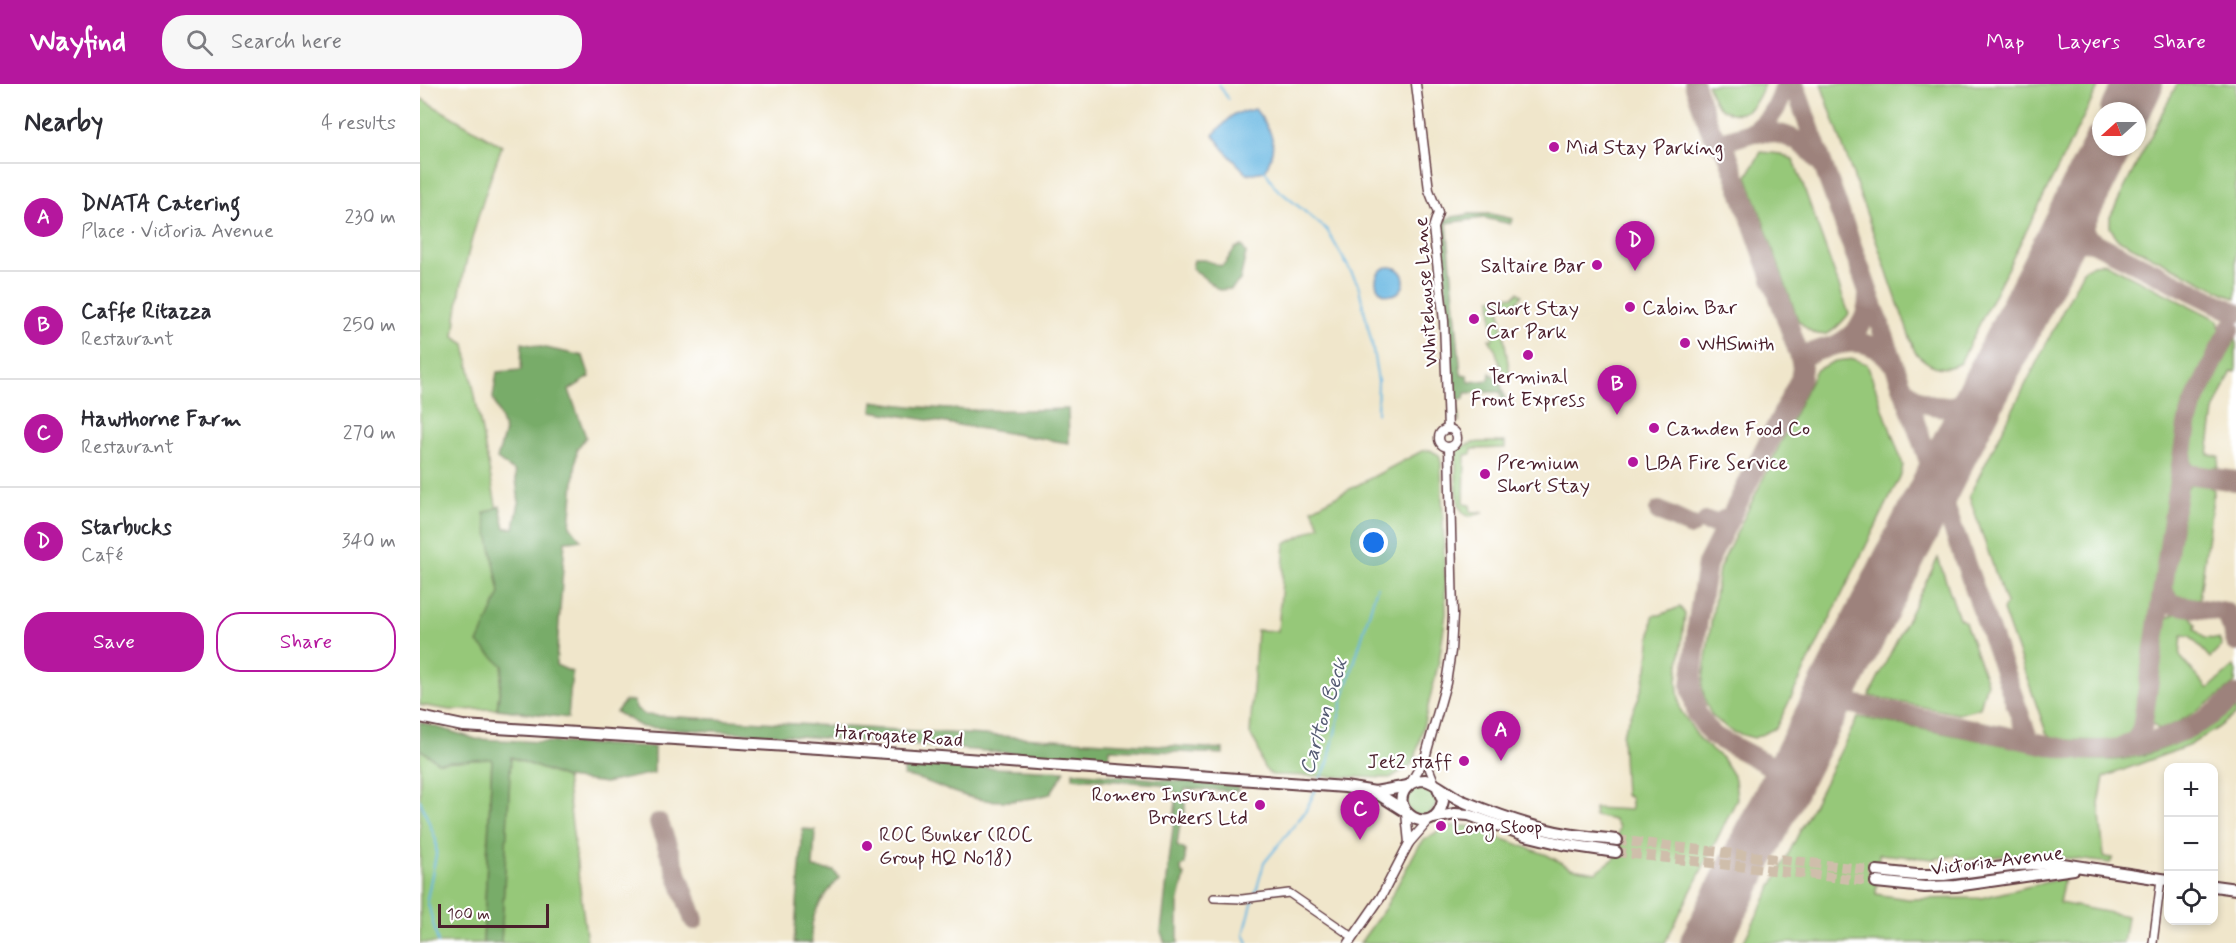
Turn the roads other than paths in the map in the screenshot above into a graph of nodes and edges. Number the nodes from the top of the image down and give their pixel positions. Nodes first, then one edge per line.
1 (1416, 84) edge
2 (420, 717) edge
3 (1425, 758) junction
4 (1409, 785) junction
5 (1437, 787) junction
6 (1375, 792) junction
7 (1406, 812) junction
8 (1431, 819) junction
9 (1526, 829) junction
10 (1617, 840) tunnel mouth
11 (1409, 843) junction
12 (1616, 852) tunnel mouth
13 (2086, 868) junction
14 (1877, 871) tunnel mouth
15 (2164, 879) edge
16 (1876, 882) tunnel mouth
17 (2164, 884) edge
18 (2218, 887) edge
19 (2236, 889) edge
20 (1214, 898) dead end
21 (1351, 940) edge
22 (2153, 943) edge

1 - 3 street, Whitehouse Lane
2 - 6 highway, Harrogate Road
3 - 4 street
3 - 5 street
4 - 5 highway
4 - 6 highway, Harrogate Road
4 - 7 highway
5 - 8 highway
5 - 9 highway
6 - 7 highway, Harrogate Road
7 - 8 highway
7 - 11 street
8 - 9 highway
8 - 11 street
9 - 10 highway
9 - 12 highway
11 - 21 street
13 - 14 highway, Victoria Avenue
13 - 15 highway, Victoria Avenue
13 - 16 highway, Victoria Avenue
17 - 22 street
18 - 19 highway
20 - 21 street

